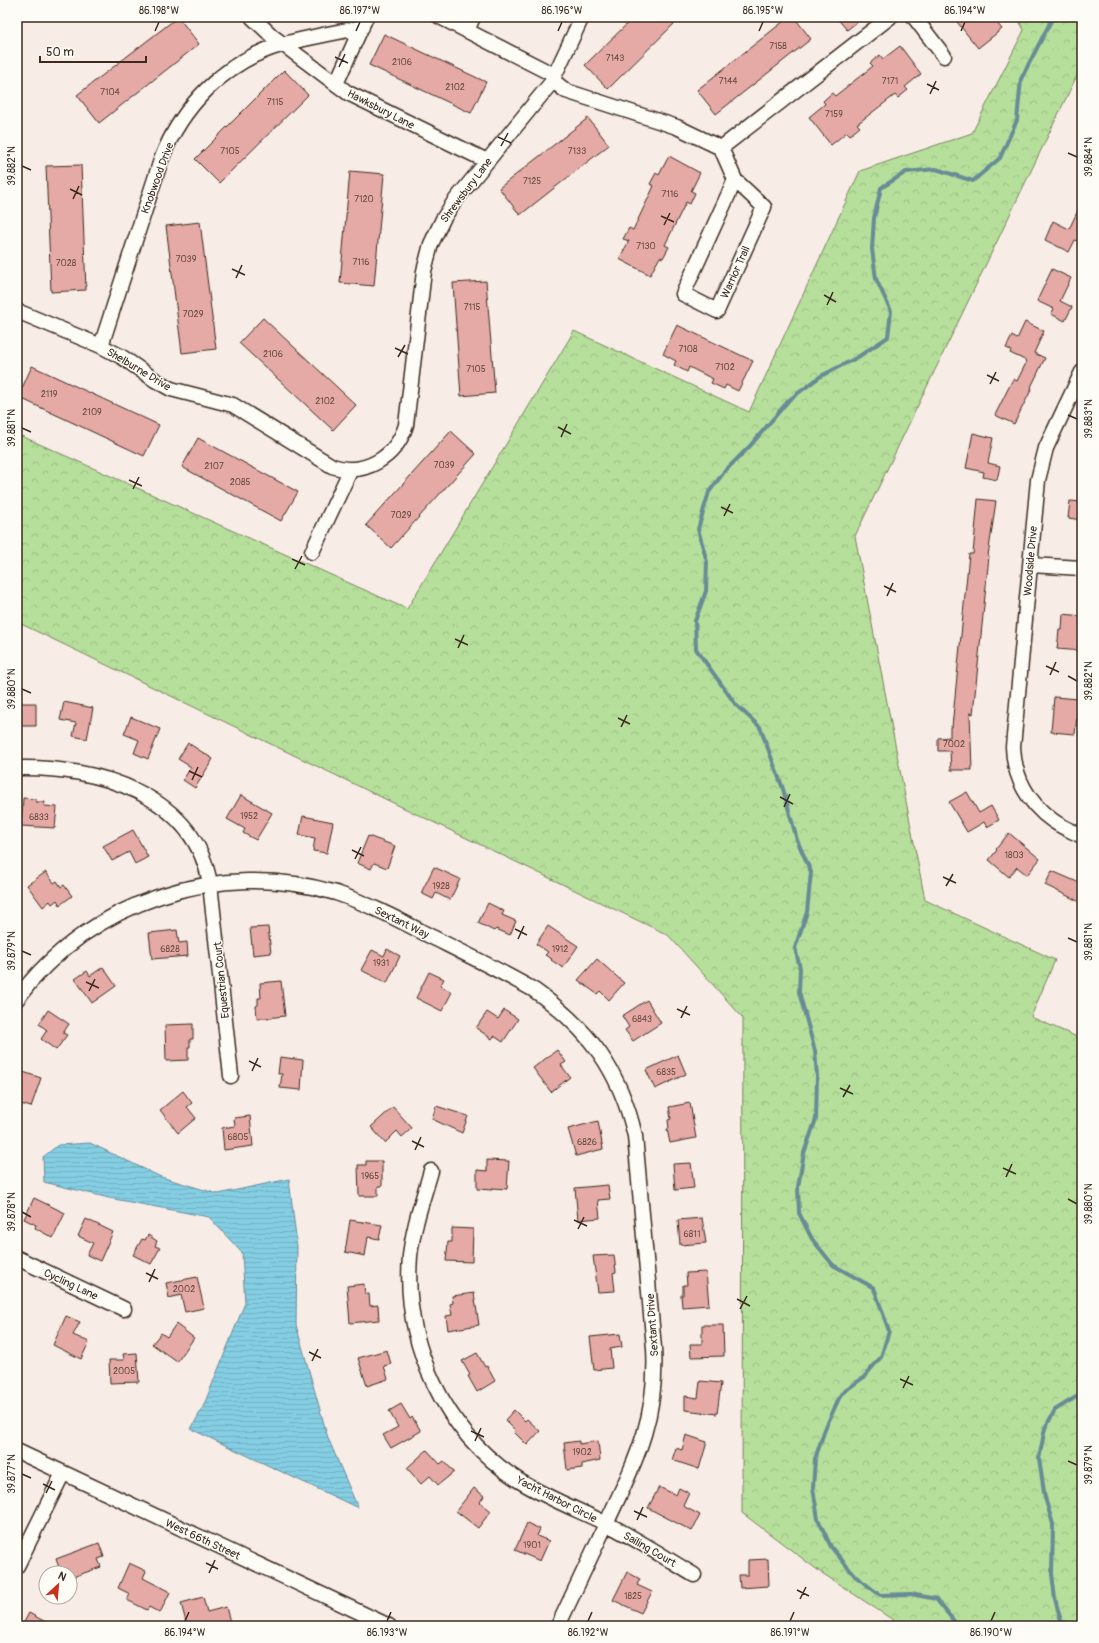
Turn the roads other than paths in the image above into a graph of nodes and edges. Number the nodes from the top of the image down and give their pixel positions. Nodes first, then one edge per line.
1 (252, 17) edge
2 (440, 17) edge
3 (473, 17) edge
4 (582, 17) edge
5 (890, 17) edge
6 (914, 17) edge
7 (364, 22) edge
8 (467, 31) junction
9 (282, 44) junction
10 (944, 56) dead end
11 (553, 78) junction
12 (336, 84) junction
13 (721, 148) junction
14 (487, 161) junction
15 (735, 180) junction
16 (17, 311) edge
17 (101, 346) junction
18 (1082, 372) edge
19 (369, 466) joint
20 (351, 469) junction
21 (312, 552) dead end
22 (1030, 565) junction
23 (1082, 568) edge
24 (17, 768) edge
25 (1082, 836) edge
26 (210, 884) junction
27 (17, 999) edge
28 (574, 1021) joint
29 (231, 1076) dead end
30 (431, 1171) dead end
31 (17, 1258) edge
32 (124, 1310) dead end
33 (17, 1451) edge
34 (63, 1473) junction
35 (606, 1524) junction
36 (17, 1566) edge
37 (694, 1575) dead end
38 (389, 1626) edge
39 (558, 1626) edge

1 - 9 street, Hawksbury Lane
2 - 8 street
3 - 8 street
4 - 11 street, Shrewsbury Lane
5 - 13 street
6 - 10 street
7 - 9 street, Knobwood Drive
7 - 12 street, Knobwood Drive
8 - 11 street
9 - 12 street, Hawksbury Lane
9 - 17 street, Knobwood Drive
11 - 13 street
11 - 14 street, Shrewsbury Lane
12 - 14 street, Hawksbury Lane
13 - 15 street, Warrior Trail
14 - 19 street, Shrewsbury Lane
15 - 15 street, Warrior Trail
16 - 17 street, Shelburne Drive
17 - 20 street, Shelburne Drive
18 - 22 street, Woodside Drive
19 - 20 street, Shelburne Drive
20 - 21 street
22 - 23 street
22 - 25 street, Woodside Drive
24 - 26 street, Equestrian Court
26 - 27 street, Sextant Way
26 - 28 street, Sextant Way
26 - 29 street, Equestrian Court
28 - 35 street, Sextant Drive
30 - 35 street, Yacht Harbor Circle
31 - 32 street, Cycling Lane
33 - 34 street, West 66th Street
34 - 36 street
34 - 38 street, West 66th Street
35 - 37 street, Sailing Court
35 - 39 street, Sextant Drive

